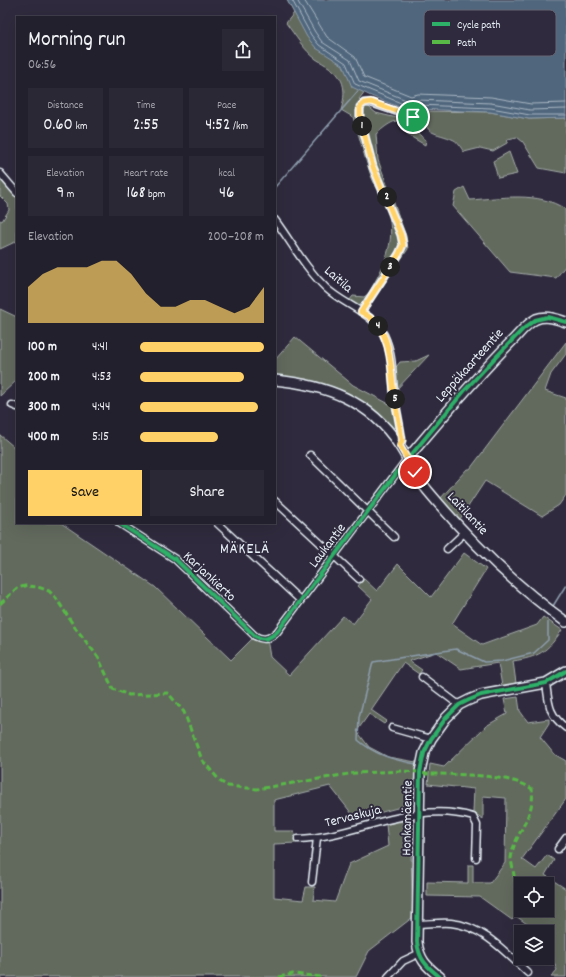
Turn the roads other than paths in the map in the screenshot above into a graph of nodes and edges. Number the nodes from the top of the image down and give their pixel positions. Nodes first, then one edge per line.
1 (421, 114) dead end
2 (0, 173) edge
3 (16, 193) edge
4 (276, 221) edge
5 (361, 312) junction
6 (566, 322) edge
7 (276, 380) edge
8 (400, 446) junction
9 (310, 455) dead end
10 (407, 460) junction
11 (276, 502) edge
12 (368, 511) junction
13 (121, 524) edge
14 (218, 524) edge
15 (465, 532) junction
16 (394, 537) dead end
17 (447, 549) dead end
18 (333, 556) junction
19 (359, 579) dead end
20 (300, 600) junction
21 (566, 622) edge
22 (260, 639) joint
23 (566, 671) edge
24 (422, 677) dead end
25 (546, 683) junction
26 (458, 705) junction
27 (392, 728) dead end
28 (566, 728) edge
29 (431, 739) junction
30 (418, 812) junction
31 (317, 838) junction
32 (566, 838) edge
33 (298, 839) dead end
34 (558, 849) dead end
35 (476, 858) dead end
36 (312, 882) dead end
37 (417, 924) junction
38 (418, 954) junction
39 (528, 973) dead end
40 (388, 977) edge
41 (440, 977) edge

1 - 5 street
2 - 3 street
4 - 5 street, Laitila
5 - 8 street, Laitila
6 - 10 street, Leppäkaarteentie
7 - 8 street, Laitilantie
8 - 10 street, Laitilantie
9 - 12 street
10 - 12 street, Laukantie
10 - 15 street, Laitilantie
11 - 18 street
12 - 16 street
12 - 18 street, Laukantie
13 - 22 street, Karjankierto
14 - 20 street
15 - 17 street
15 - 21 street, Laitilantie
18 - 19 street
18 - 20 street, Laukantie
20 - 22 street, Laukantie
23 - 25 street, Honkamäentie
24 - 26 street
25 - 26 street, Honkamäentie
25 - 28 street
26 - 29 street, Honkamäentie
27 - 29 street
29 - 30 street, Honkamäentie
30 - 31 street, Tervaskuja
30 - 35 street, Tervaskuja
30 - 37 street, Honkamäentie
31 - 33 street, Tervaskuja
31 - 36 street, Tervaskuja
32 - 34 street
37 - 38 street, Honkamäentie
37 - 39 street
38 - 40 street
38 - 41 street

